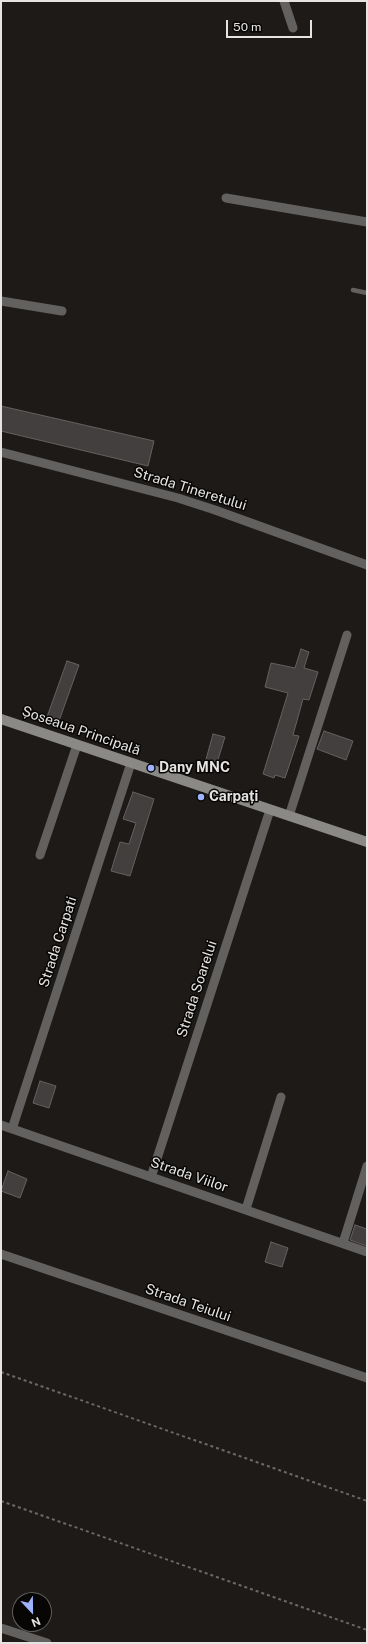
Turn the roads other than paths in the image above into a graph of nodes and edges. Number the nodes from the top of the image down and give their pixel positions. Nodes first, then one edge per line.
1 (284, 1) edge
2 (293, 28) dead end
3 (226, 198) dead end
4 (367, 222) edge
5 (354, 290) dead end
6 (367, 292) edge
7 (1, 301) edge
8 (62, 311) dead end
9 (1, 452) edge
10 (367, 565) edge
11 (347, 635) dead end
12 (1, 719) edge
13 (77, 745) junction
14 (131, 763) junction
15 (270, 810) junction
16 (289, 816) junction
17 (367, 842) edge
18 (40, 855) dead end
19 (280, 1097) dead end
20 (1, 1125) edge
21 (12, 1129) junction
22 (367, 1166) edge
23 (150, 1177) junction
24 (246, 1209) junction
25 (343, 1243) junction
26 (367, 1252) edge
27 (1, 1254) edge
28 (367, 1378) edge
29 (1, 1628) edge
30 (47, 1643) edge

1 - 2 street
3 - 4 street
5 - 6 lane
7 - 8 street
9 - 10 street, Strada Tineretului
11 - 16 street
12 - 13 main road, Șoseaua Principală
13 - 14 main road, Șoseaua Principală
13 - 18 street
14 - 15 main road, Șoseaua Principală
14 - 21 street, Strada Carpati
15 - 16 main road, Șoseaua Principală
15 - 23 street, Strada Soarelui
16 - 17 main road, Șoseaua Principală
19 - 24 street
20 - 21 street, Strada Viilor
21 - 23 street, Strada Viilor
22 - 25 street
23 - 24 street, Strada Viilor
24 - 25 street, Strada Viilor
25 - 26 street, Strada Viilor
27 - 28 street, Strada Teiului
29 - 30 street

